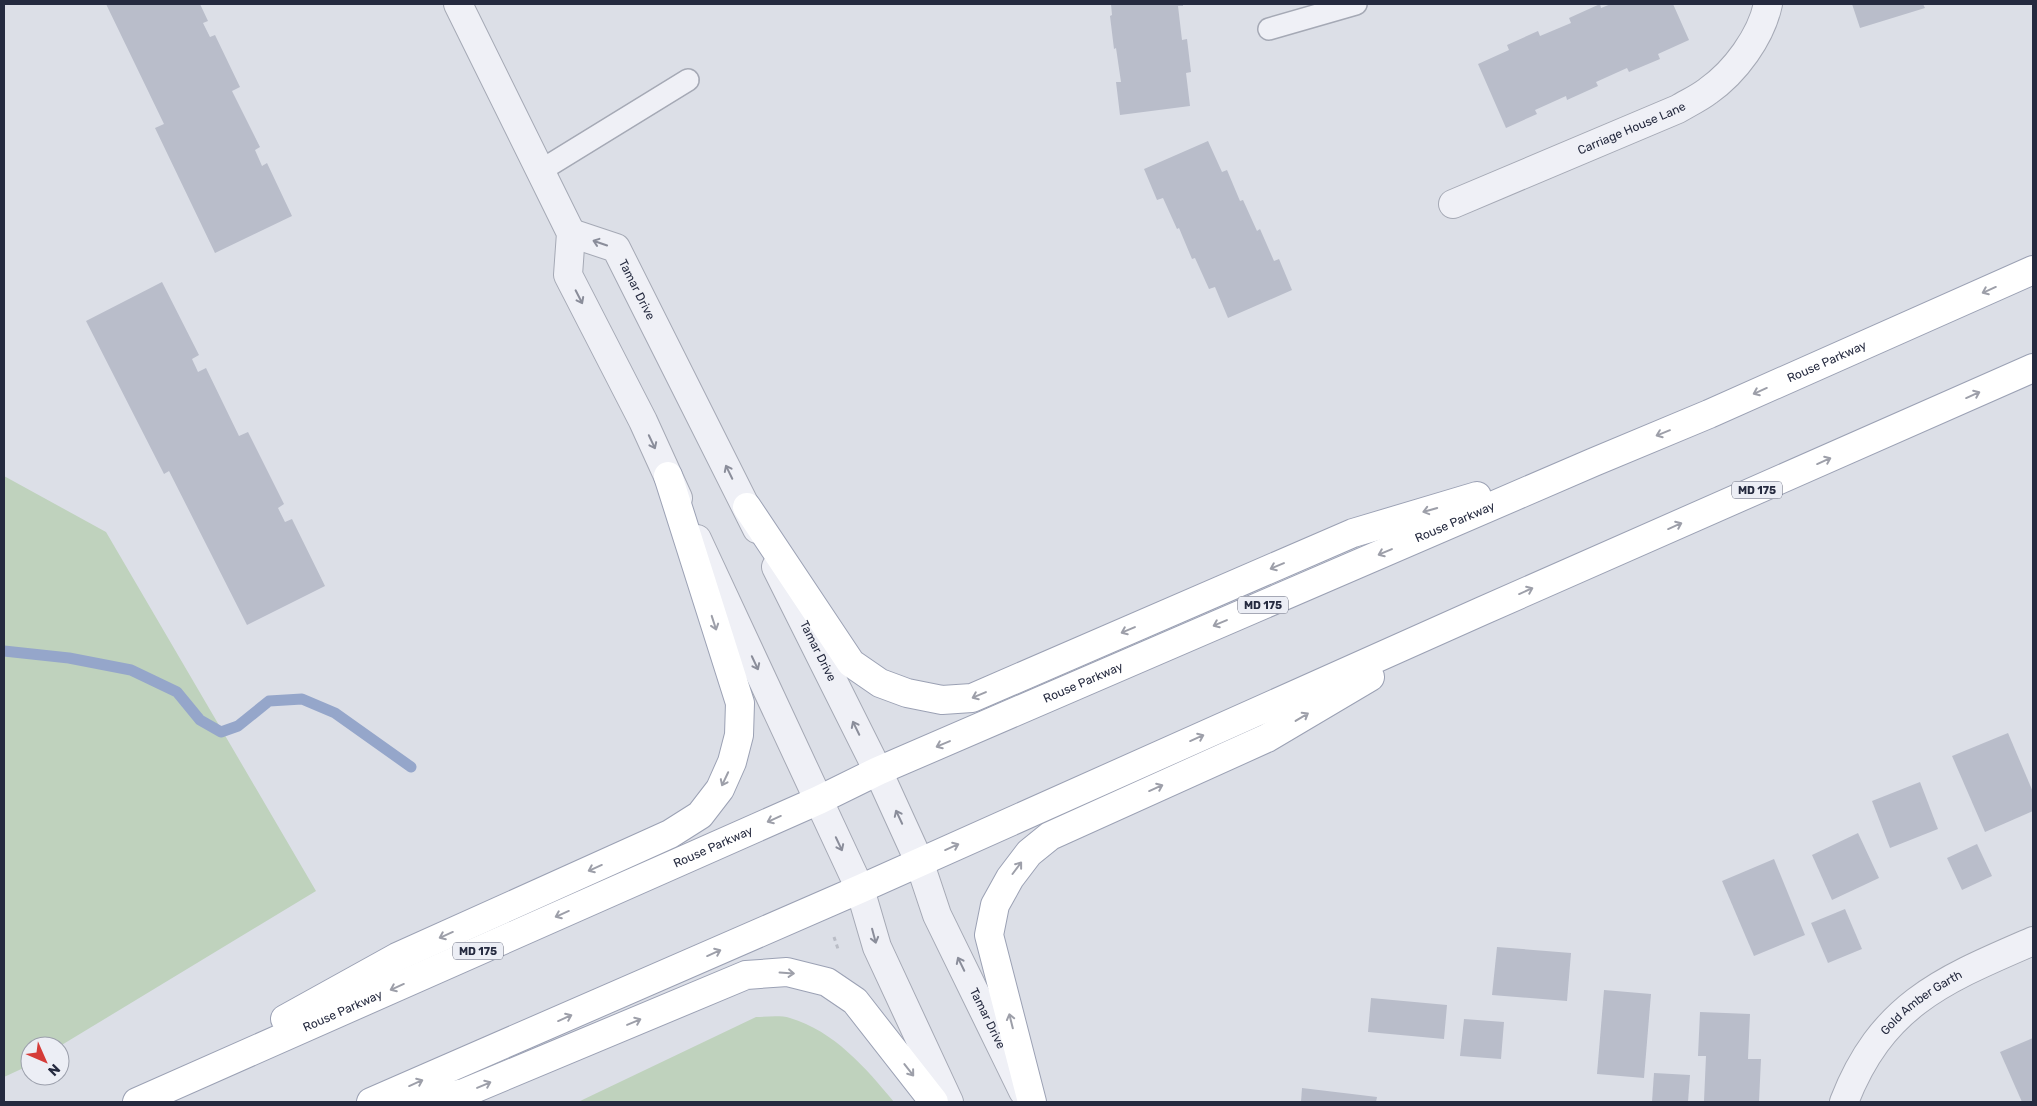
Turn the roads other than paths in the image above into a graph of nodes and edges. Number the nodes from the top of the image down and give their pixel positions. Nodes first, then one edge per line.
1 (458, 4) edge
2 (1356, 4) edge
3 (1768, 4) edge
4 (1270, 29) dead end
5 (688, 80) dead end
6 (540, 171) junction
7 (1453, 204) dead end
8 (571, 233) junction
9 (2033, 270) edge
10 (2033, 368) edge
11 (1594, 462) junction
12 (668, 476) junction
13 (747, 507) junction
14 (1482, 611) junction
15 (878, 771) junction
16 (819, 800) junction
17 (919, 861) junction
18 (860, 889) junction
19 (2033, 941) edge
20 (136, 1102) edge
21 (371, 1102) edge
22 (421, 1102) edge
23 (934, 1102) edge
24 (949, 1102) edge
25 (1028, 1102) edge
26 (1032, 1102) edge
27 (1844, 1102) edge

1 - 6 street
2 - 4 lane
3 - 7 street, Carriage House Lane
5 - 6 lane
6 - 8 street
8 -> 12 street
13 -> 8 street, Tamar Drive
9 -> 11 main road, Rouse Parkway / MD 175
14 -> 10 main road, MD 175
11 -> 13 main road
11 -> 15 main road, Rouse Parkway / MD 175
12 -> 16 street
12 -> 20 main road
15 -> 13 street, Tamar Drive
17 -> 14 main road, MD 175
26 -> 14 main road
15 - 16 main road, Rouse Parkway / MD 175
17 -> 15 street, Tamar Drive
16 -> 18 street
16 -> 20 main road, Rouse Parkway / MD 175
17 - 18 main road, MD 175
25 -> 17 street, Tamar Drive
21 -> 18 main road, MD 175
18 -> 24 street
19 - 27 street, Gold Amber Garth
22 -> 23 main road

